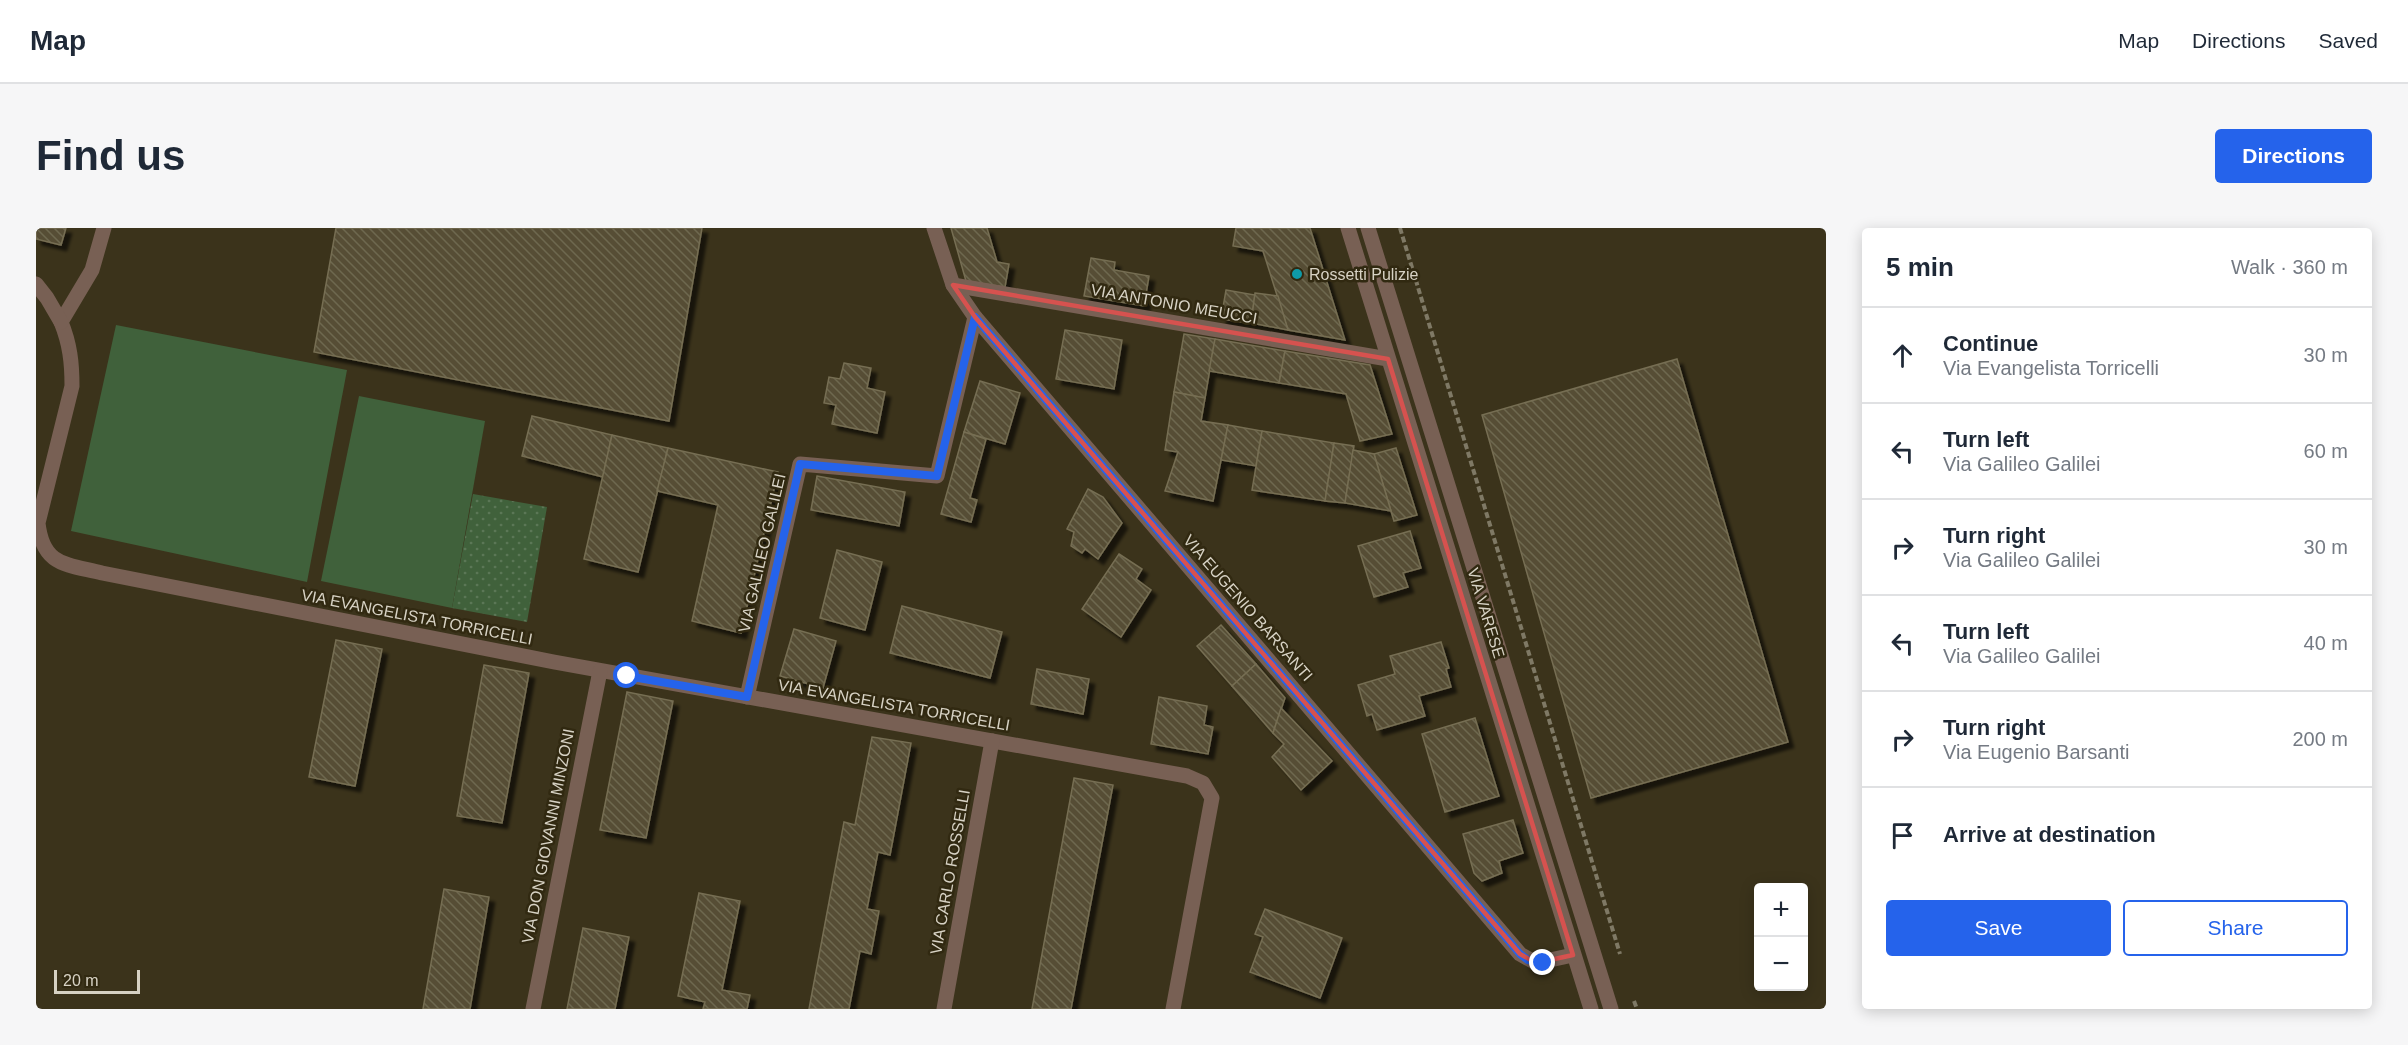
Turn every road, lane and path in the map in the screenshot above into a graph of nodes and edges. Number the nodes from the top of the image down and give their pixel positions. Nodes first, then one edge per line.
1 (104, 228) edge
2 (934, 228) edge
3 (1348, 228) edge
4 (1368, 228) edge
5 (1400, 228) edge
6 (36, 284) edge
7 (953, 285) junction
8 (975, 317) junction
9 (61, 322) junction
10 (1388, 359) junction
11 (39, 551) edge
12 (600, 671) junction
13 (747, 697) junction
14 (992, 741) junction
15 (1573, 955) junction
16 (1620, 955) dead end
17 (1634, 999) dead end
18 (533, 1009) edge
19 (944, 1009) edge
20 (1173, 1009) edge
21 (1591, 1009) edge
22 (1611, 1009) edge
23 (1637, 1009) edge

1 - 9 street
2 - 7 street, VIA EUGENIO BARSANTI
3 - 10 street, VIA VARESE
4 - 22 street, VIA VARESE
5 - 16 path
6 - 9 street
7 - 8 street, VIA EUGENIO BARSANTI
7 - 10 street, VIA ANTONIO MEUCCI
8 - 13 street, VIA GALILEO GALILEI
8 - 15 street, VIA EUGENIO BARSANTI
9 - 11 street
10 - 15 street, VIA VARESE
11 - 12 street, VIA EVANGELISTA TORRICELLI
12 - 13 street, VIA EVANGELISTA TORRICELLI
12 - 18 street, VIA DON GIOVANNI MINZONI
13 - 14 street, VIA EVANGELISTA TORRICELLI
14 - 19 street, VIA CARLO ROSSELLI
14 - 20 street, VIA EVANGELISTA TORRICELLI
15 - 21 street, VIA VARESE
17 - 23 path

